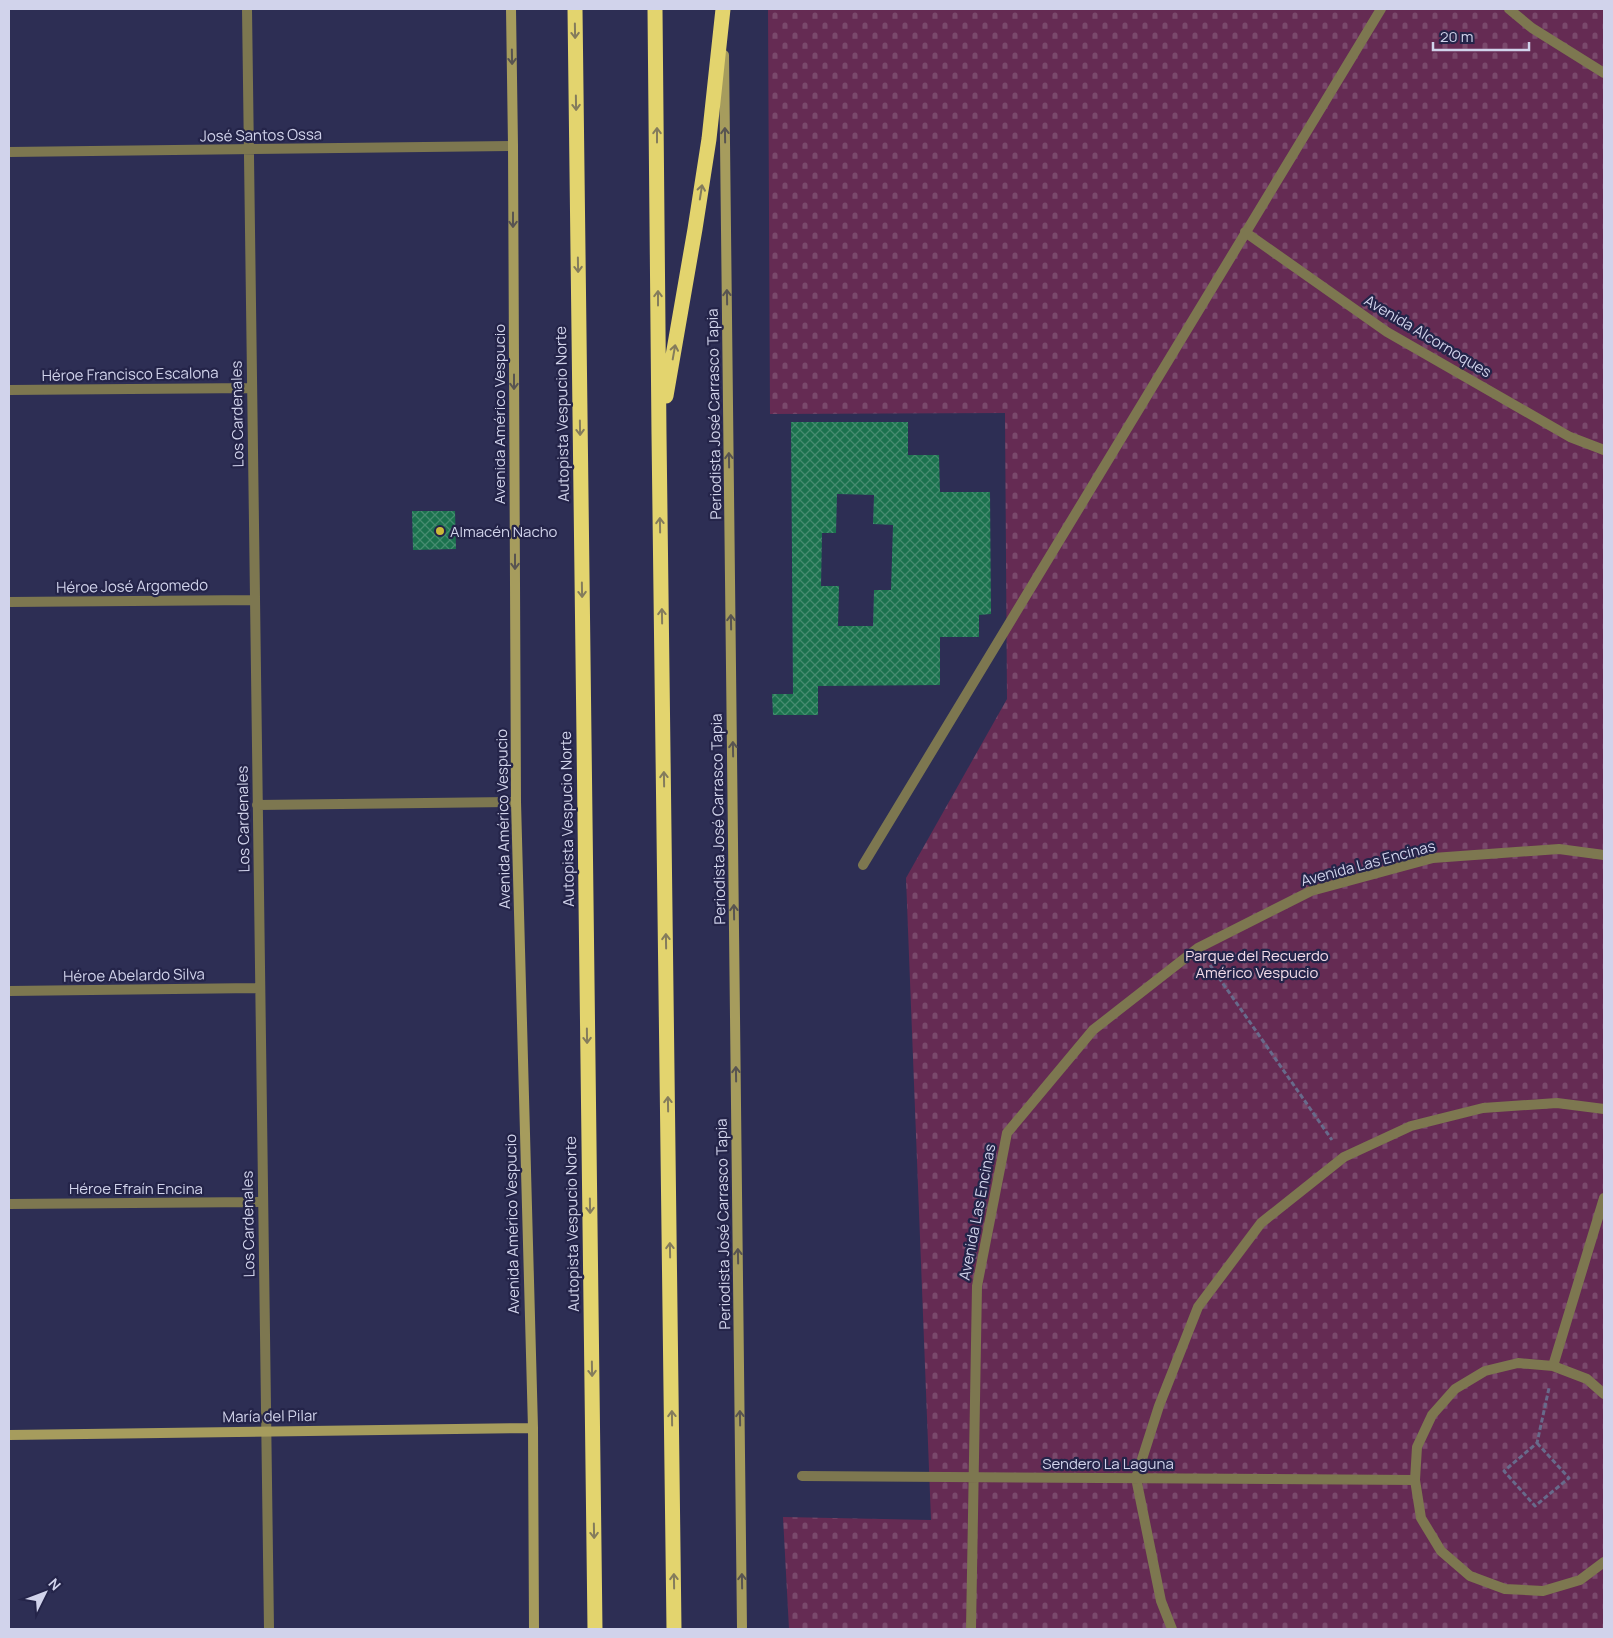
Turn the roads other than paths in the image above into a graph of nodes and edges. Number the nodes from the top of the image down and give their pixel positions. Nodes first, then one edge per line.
1 (247, 9) edge
2 (511, 9) edge
3 (575, 9) edge
4 (655, 9) edge
5 (723, 9) edge
6 (1381, 9) edge
7 (1509, 9) edge
8 (1604, 73) edge
9 (513, 146) junction
10 (249, 150) junction
11 (9, 152) edge
12 (1245, 232) junction
13 (252, 388) junction
14 (9, 390) edge
15 (659, 434) junction
16 (1604, 450) edge
17 (255, 600) junction
18 (9, 602) edge
19 (516, 802) junction
20 (257, 805) junction
21 (1604, 855) edge
22 (863, 865) dead end
23 (260, 988) junction
24 (9, 991) edge
25 (1604, 1109) edge
26 (1604, 1198) edge
27 (263, 1202) junction
28 (9, 1204) edge
29 (1553, 1366) junction
30 (1604, 1394) edge
31 (533, 1428) junction
32 (266, 1432) junction
33 (9, 1435) edge
34 (802, 1476) dead end
35 (973, 1477) junction
36 (1136, 1478) junction
37 (1415, 1480) junction
38 (1604, 1562) edge
39 (269, 1629) edge
40 (534, 1629) edge
41 (595, 1629) edge
42 (674, 1629) edge
43 (742, 1629) edge
44 (970, 1629) edge
45 (1172, 1629) edge

1 - 10 street, Los Cardenales
2 -> 9 main road, Avenida Américo Vespucio
3 -> 41 highway, Autopista Vespucio Norte
15 -> 4 highway
15 -> 5 highway
43 -> 5 main road, Periodista José Carrasco Tapia
6 - 12 street
7 - 8 street
9 - 10 street, José Santos Ossa
9 -> 19 main road, Avenida Américo Vespucio
10 - 11 street, José Santos Ossa
10 - 13 street, Los Cardenales
12 - 16 street, Avenida Alcornoques
12 - 22 street
13 - 14 street, Héroe Francisco Escalona
13 - 17 street, Los Cardenales
42 -> 15 highway
17 - 18 street, Héroe José Argomedo
17 - 20 street, Los Cardenales
19 - 20 street
19 - 31 main road, Avenida Américo Vespucio
20 - 23 street, Los Cardenales
21 - 35 street, Avenida Las Encinas
23 - 24 street, Héroe Abelardo Silva
23 - 27 street, Los Cardenales
25 - 36 street
26 - 29 street
27 - 28 street, Héroe Efraín Encina
27 - 32 street, Los Cardenales
29 - 30 street
29 - 37 street
31 - 32 main road, María del Pilar
31 - 40 main road, Avenida Américo Vespucio
32 - 33 main road, María del Pilar
32 - 39 street, Los Cardenales
34 - 35 street, Sendero La Laguna
35 - 36 street, Sendero La Laguna
35 - 44 street, Avenida Las Encinas
36 - 37 street, Sendero La Laguna
36 - 45 street
37 - 38 street

